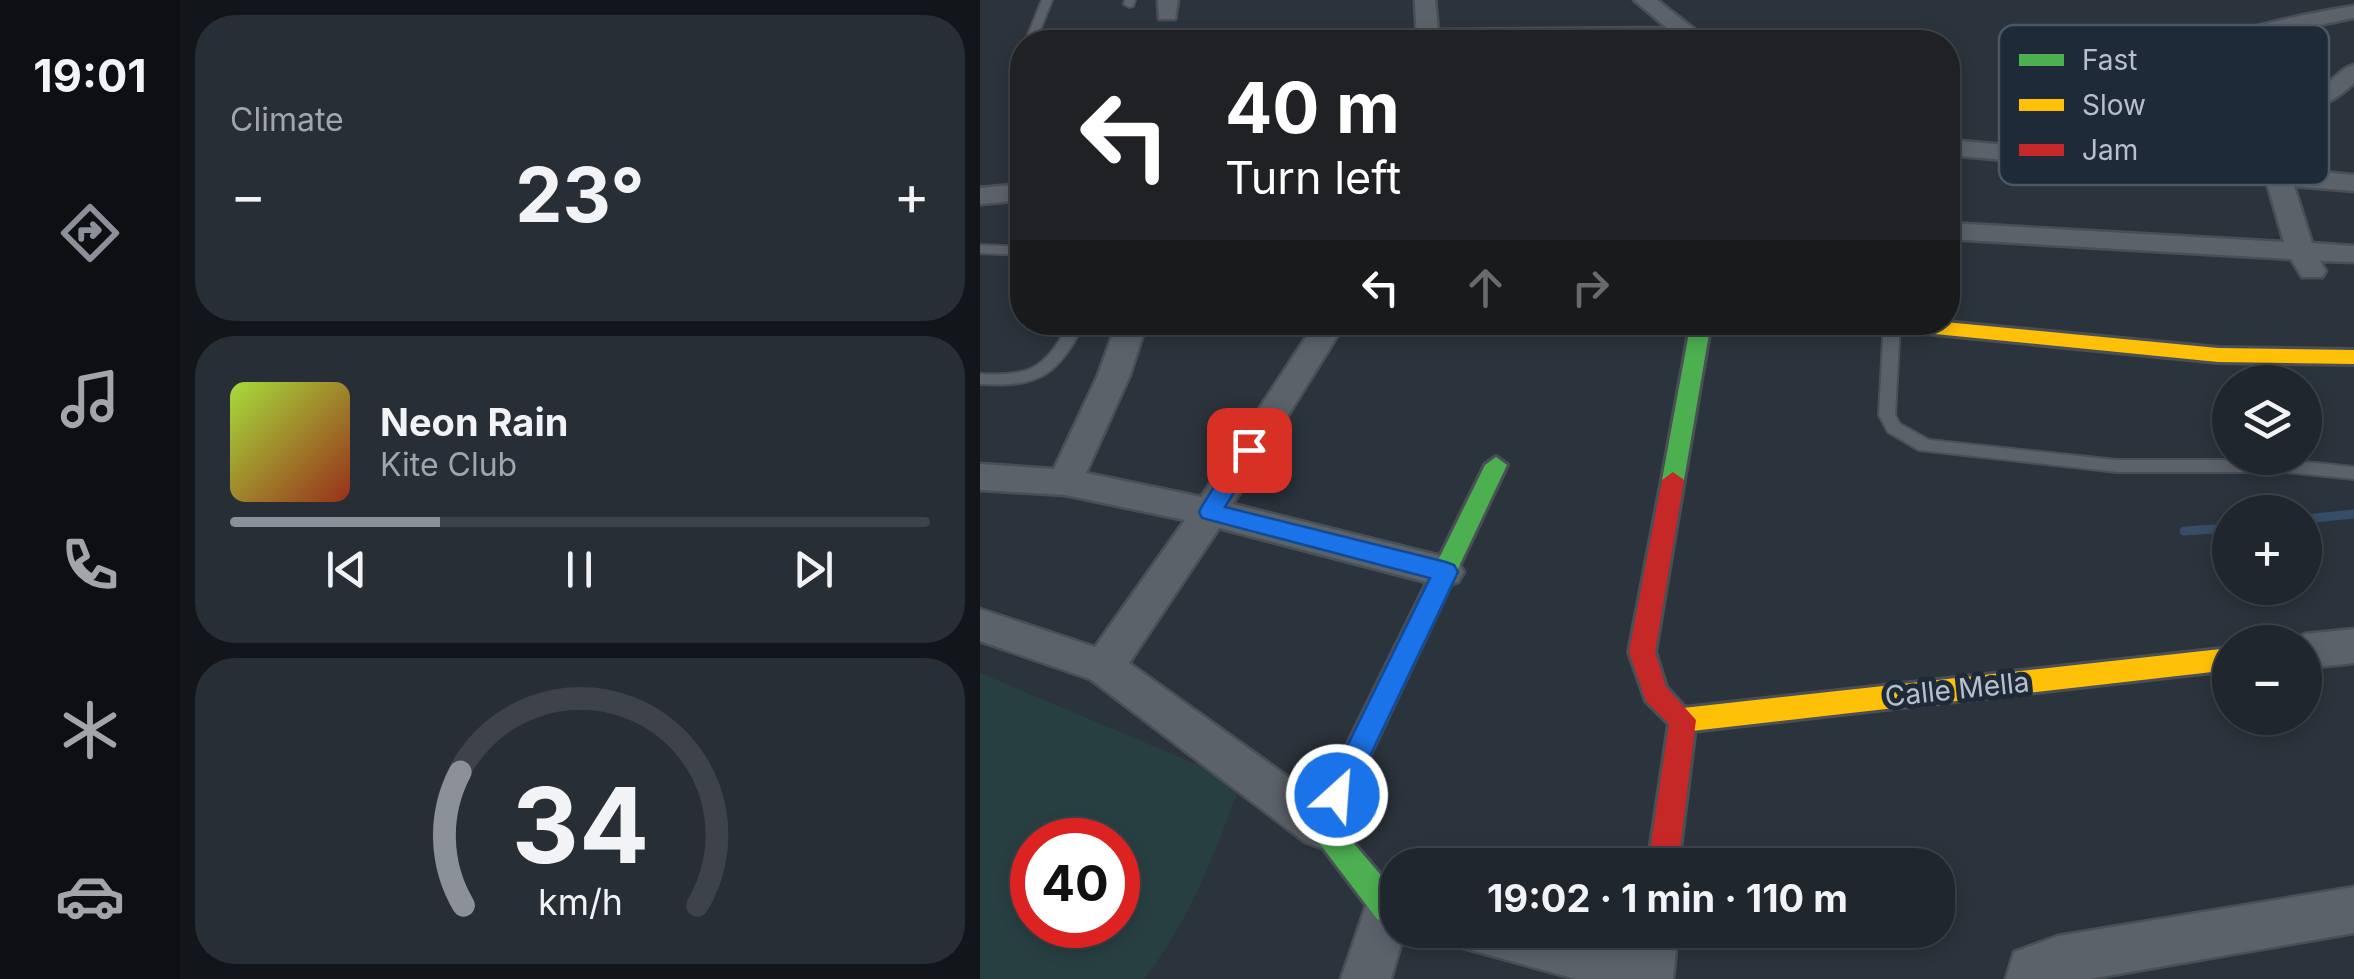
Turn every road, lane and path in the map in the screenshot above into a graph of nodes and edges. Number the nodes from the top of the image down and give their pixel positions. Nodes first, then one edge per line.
1 (1047, 0) edge
2 (1425, 0) edge
3 (1644, 0) edge
4 (2354, 12) edge
5 (2284, 25) edge
6 (1036, 30) edge
7 (1427, 30) edge
8 (1685, 30) edge
9 (2354, 72) edge
10 (2329, 92) edge
11 (1960, 147) edge
12 (1999, 151) edge
13 (2329, 182) edge
14 (2354, 184) edge
15 (2281, 185) edge
16 (1010, 193) edge
17 (980, 196) edge
18 (1960, 232) edge
19 (980, 249) edge
20 (1010, 250) edge
21 (2354, 254) edge
22 (2308, 264) junction
23 (1960, 330) edge
24 (1071, 335) edge
25 (1128, 335) edge
26 (1322, 335) edge
27 (1699, 335) edge
28 (1886, 335) edge
29 (2354, 358) edge
30 (980, 379) edge
31 (1496, 466) dead end
32 (2354, 473) edge
33 (980, 477) edge
34 (1065, 482) junction
35 (1210, 512) junction
36 (1446, 572) junction
37 (980, 625) edge
38 (2354, 646) edge
39 (2322, 649) edge
40 (2212, 661) edge
41 (1104, 667) junction
42 (1683, 720) junction
43 (1321, 827) junction
44 (1665, 848) edge
45 (1380, 894) edge
46 (2354, 910) edge
47 (1380, 943) edge
48 (1581, 948) edge
49 (1650, 960) edge
50 (1366, 979) edge
51 (2031, 979) edge

1 - 6 lane
2 - 7 street
3 - 8 street
4 - 5 street
9 - 10 street
11 - 12 street
13 - 14 street
15 - 22 street
16 - 17 street
18 - 22 street
19 - 20 lane
21 - 22 street
23 - 29 street
24 - 30 lane
25 - 34 street
26 - 35 street
27 - 42 street
28 - 32 lane
31 - 36 street
33 - 34 street
34 - 35 street
35 - 36 street
35 - 41 street
36 - 43 street
37 - 41 street
38 - 39 street
40 - 42 street, Calle Mella
41 - 43 street
42 - 44 street
43 - 45 street
46 - 51 street
47 - 50 street
48 - 49 street

